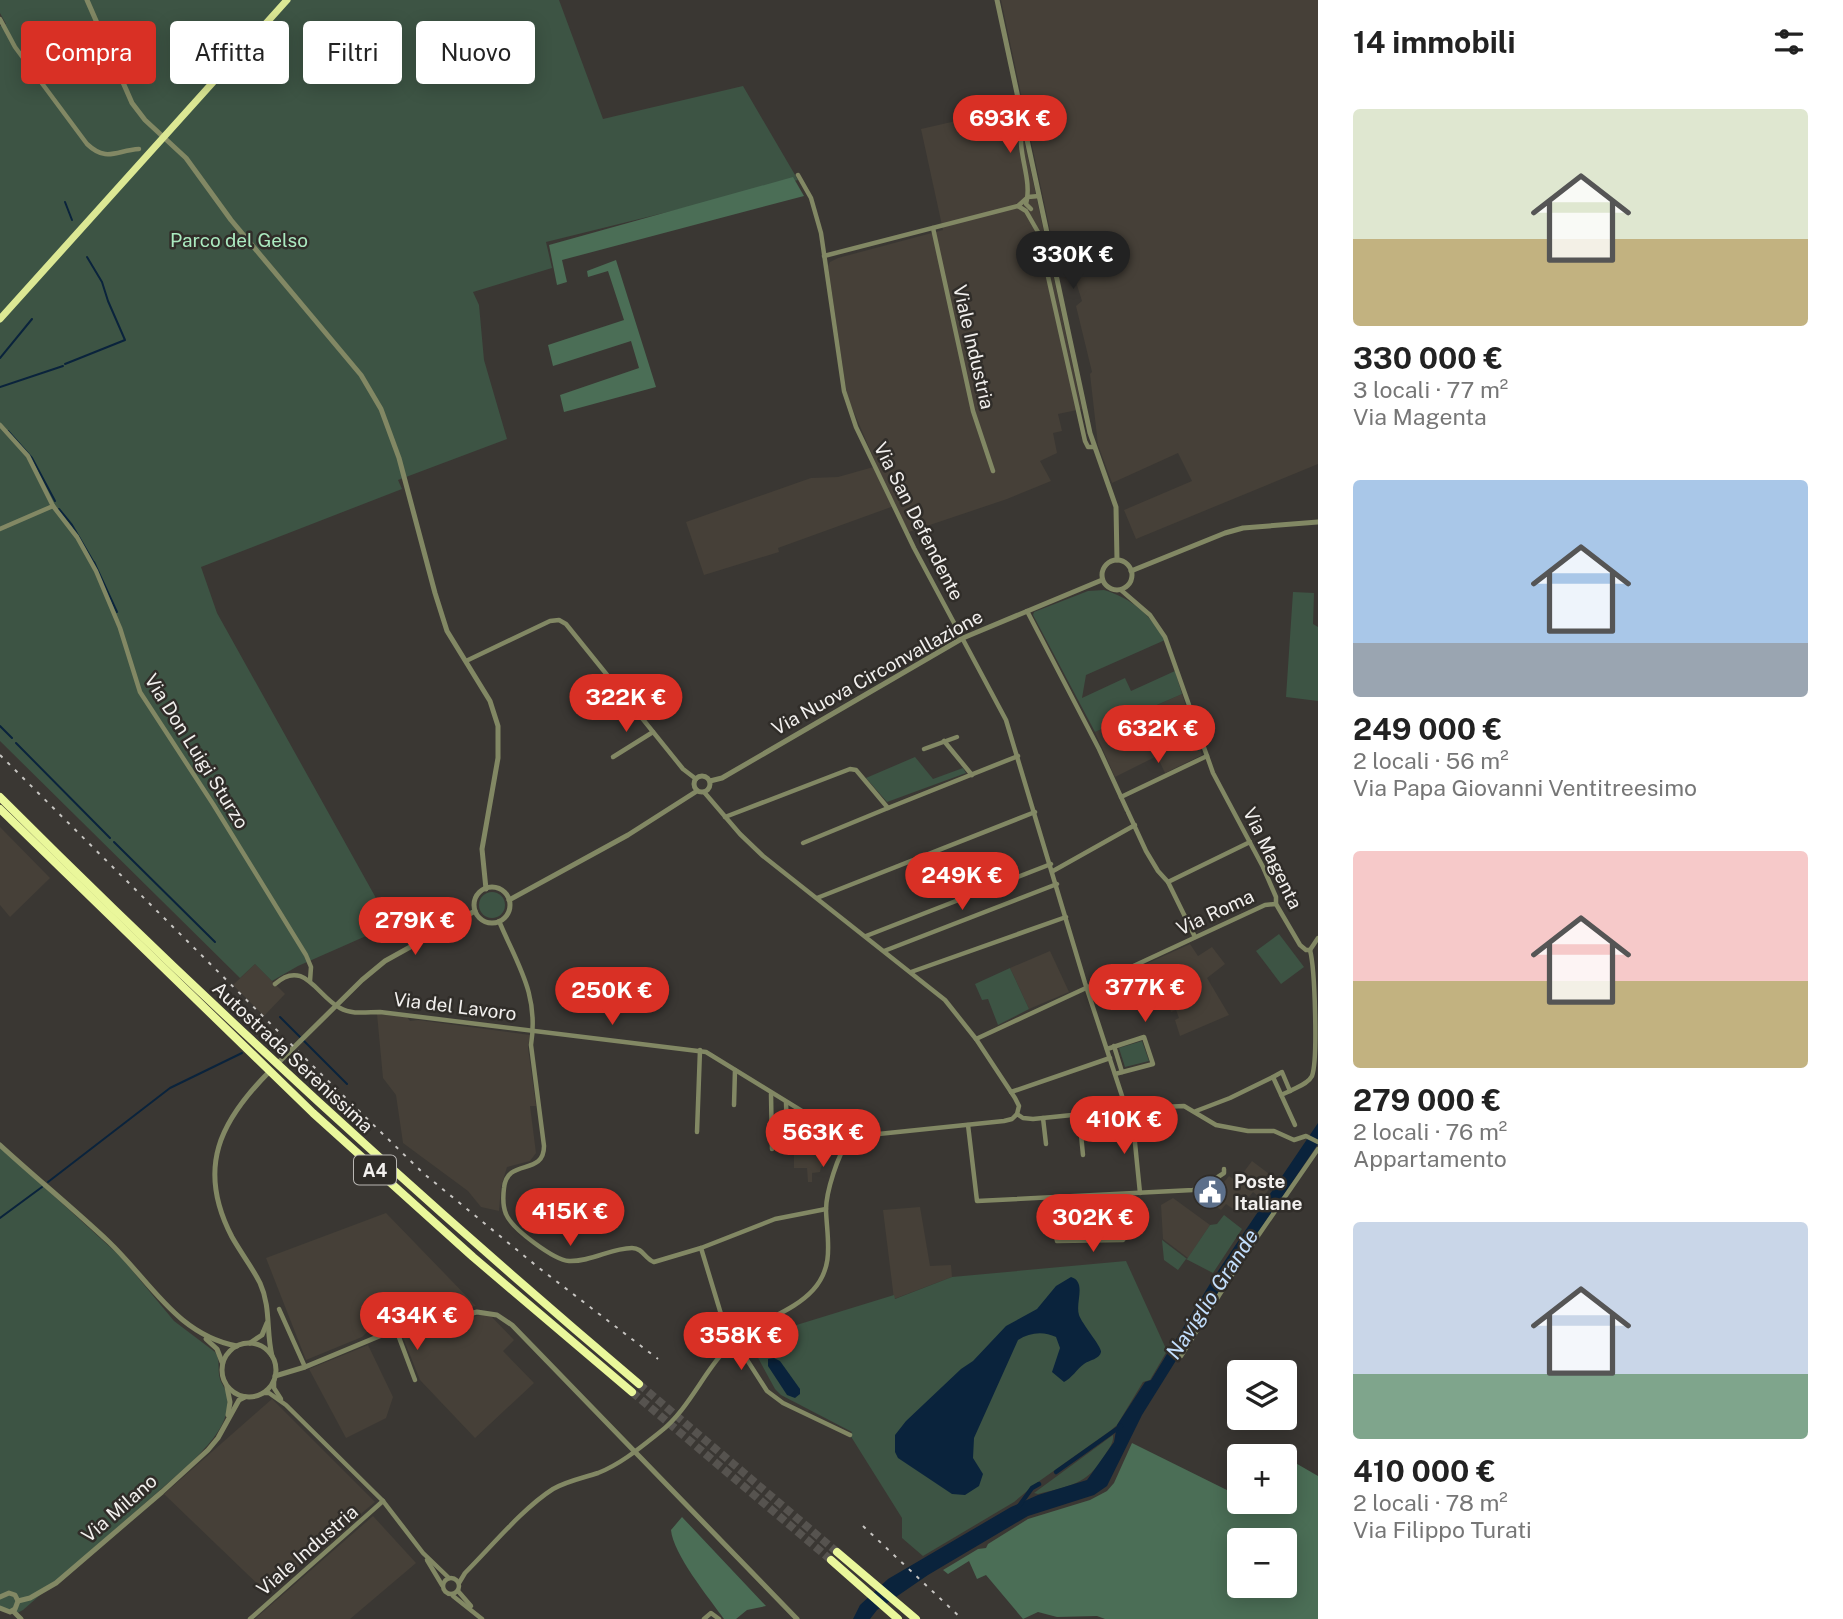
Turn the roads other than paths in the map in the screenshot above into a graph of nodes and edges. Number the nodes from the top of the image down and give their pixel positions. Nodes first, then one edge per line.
1 (87, 0) edge
2 (287, 0) edge
3 (997, 0) edge
4 (0, 19) edge
5 (1024, 120) junction
6 (139, 149) dead end
7 (798, 175) dead end
8 (1039, 196) junction
9 (1028, 197) junction
10 (1041, 204) junction
11 (1018, 206) junction
12 (1028, 210) junction
13 (933, 228) junction
14 (824, 256) junction
15 (0, 319) edge
16 (0, 425) edge
17 (1094, 447) junction
18 (993, 471) dead end
19 (53, 506) junction
20 (1318, 522) edge
21 (0, 529) edge
22 (1117, 560) junction
23 (1131, 570) junction
24 (1102, 580) junction
25 (1121, 590) junction
26 (1027, 611) junction
27 (963, 638) junction
28 (466, 661) junction
29 (653, 732) junction
30 (957, 737) dead end
31 (944, 741) junction
32 (924, 749) dead end
33 (1018, 756) junction
34 (1207, 756) junction
35 (613, 757) dead end
36 (972, 775) junction
37 (696, 779) junction
38 (710, 781) junction
39 (697, 790) junction
40 (704, 792) junction
41 (0, 797) edge
42 (1121, 797) junction
43 (888, 808) junction
44 (0, 809) edge
45 (1035, 812) junction
46 (725, 817) junction
47 (1135, 825) junction
48 (1250, 842) junction
49 (803, 843) dead end
50 (1051, 864) junction
51 (1053, 871) junction
52 (1168, 882) junction
53 (1057, 884) junction
54 (486, 888) junction
55 (817, 898) junction
56 (509, 900) junction
57 (1276, 904) junction
58 (475, 911) junction
59 (1066, 917) junction
60 (499, 922) junction
61 (865, 936) junction
62 (1195, 937) junction
63 (1318, 938) edge
64 (1310, 950) junction
65 (884, 951) junction
66 (910, 972) junction
67 (310, 981) junction
68 (275, 984) dead end
69 (1087, 987) junction
70 (534, 1030) junction
71 (976, 1039) junction
72 (1114, 1046) junction
73 (1107, 1049) junction
74 (700, 1050) junction
75 (1110, 1058) junction
76 (734, 1069) junction
77 (1122, 1072) junction
78 (1115, 1074) junction
79 (1273, 1077) junction
80 (1290, 1091) junction
81 (1011, 1092) junction
82 (772, 1094) junction
83 (1281, 1095) junction
84 (786, 1102) junction
85 (734, 1105) dead end
86 (1129, 1109) junction
87 (1196, 1112) junction
88 (804, 1114) junction
89 (1017, 1114) junction
90 (1079, 1114) junction
91 (1043, 1118) junction
92 (968, 1125) junction
93 (1295, 1125) dead end
94 (804, 1130) dead end
95 (830, 1130) junction
96 (697, 1132) dead end
97 (787, 1135) dead end
98 (849, 1140) junction
99 (1318, 1142) edge
100 (1046, 1144) dead end
101 (0, 1145) edge
102 (772, 1149) dead end
103 (1318, 1149) edge
104 (825, 1150) dead end
105 (1083, 1154) dead end
106 (1224, 1169) dead end
107 (1140, 1193) junction
108 (1123, 1195) junction
109 (1049, 1198) junction
110 (826, 1209) junction
111 (701, 1248) junction
112 (279, 1309) dead end
113 (268, 1320) junction
114 (397, 1332) junction
115 (201, 1334) junction
116 (250, 1343) junction
117 (237, 1346) junction
118 (272, 1356) junction
119 (1181, 1356) dead end
120 (222, 1363) junction
121 (275, 1364) junction
122 (305, 1367) junction
123 (294, 1370) junction
124 (274, 1378) junction
125 (415, 1380) dead end
126 (224, 1381) junction
127 (639, 1384) tunnel mouth
128 (632, 1392) tunnel mouth
129 (263, 1393) junction
130 (245, 1397) junction
131 (286, 1405) junction
132 (226, 1422) junction
133 (850, 1435) dead end
134 (383, 1501) junction
135 (837, 1552) tunnel mouth
136 (423, 1553) junction
137 (831, 1560) tunnel mouth
138 (454, 1580) junction
139 (443, 1586) junction
140 (458, 1591) junction
141 (452, 1595) junction
142 (0, 1597) edge
143 (18, 1601) junction
144 (0, 1608) edge
145 (13, 1611) junction
146 (481, 1618) edge
147 (21, 1619) edge
148 (250, 1619) edge
149 (704, 1619) edge
150 (719, 1619) edge
151 (797, 1619) edge
152 (898, 1619) edge
153 (916, 1619) edge

1 - 28 street
2 - 15 highway
3 - 5 street
4 - 6 street
5 - 8 street
5 - 9 street
7 - 14 street, Via San Defendente
8 - 9 street
8 - 10 street
9 - 11 street
9 - 12 street
10 - 12 street
10 - 17 street
11 - 12 street
11 - 13 street
12 - 17 street
13 - 14 street
13 - 18 street, Viale Industria
14 - 27 street, Via San Defendente
16 - 19 street, Via Don Luigi Sturzo
17 - 22 street
19 - 21 street
19 - 67 street, Via Don Luigi Sturzo
20 - 23 street
22 - 23 street
22 - 24 street
23 - 25 street
24 - 25 street
24 - 26 street, Via Nuova Circonvallazione
25 - 34 street, Via Magenta
26 - 27 street, Via Nuova Circonvallazione
26 - 42 street
27 - 33 street, Via San Defendente
27 - 38 street, Via Nuova Circonvallazione
28 - 29 street
28 - 54 street
29 - 35 street
29 - 37 street
30 - 31 street
31 - 32 street
31 - 36 street
33 - 36 street
33 - 45 street, Via San Defendente
34 - 42 street
34 - 48 street, Via Magenta
36 - 43 street
37 - 38 street
37 - 39 street
38 - 40 street
39 - 40 street
39 - 56 street
40 - 46 street
41 - 127 highway, Autostrada Serenissima / A4
42 - 47 street
43 - 46 street
43 - 49 street
44 - 128 highway, Autostrada Serenissima / A4
45 - 50 street, Via San Defendente
45 - 55 street
46 - 55 street
47 - 51 street
47 - 52 street
48 - 52 street
48 - 57 street, Via Magenta
50 - 51 street, Via San Defendente
50 - 61 street
51 - 53 street, Via San Defendente
52 - 62 street
53 - 59 street, Via San Defendente
53 - 65 street
54 - 56 street
54 - 58 street
55 - 61 street
56 - 60 street
57 - 62 street, Via Roma
57 - 64 street, Via Magenta
58 - 60 street
58 - 113 street
59 - 66 street
59 - 69 street, Via San Defendente
60 - 70 street
61 - 65 street
62 - 69 street, Via Roma
63 - 64 street
64 - 80 street
65 - 66 street
66 - 71 street
67 - 68 street
67 - 70 street, Via del Lavoro
69 - 71 street, Via Roma
69 - 73 street, Via San Defendente
70 - 74 street, Via del Lavoro
70 - 111 street
71 - 81 street
72 - 73 street
72 - 77 street
72 - 77 street
73 - 75 street, Via San Defendente
74 - 76 street, Via del Lavoro
74 - 96 street
75 - 78 street, Via San Defendente
75 - 81 street
76 - 82 street, Via del Lavoro
76 - 85 street
77 - 78 street
78 - 86 street, Via San Defendente
79 - 80 street
79 - 83 street
79 - 87 street
80 - 83 street
81 - 89 street
82 - 84 street, Via del Lavoro
82 - 102 street
83 - 93 street
84 - 88 street, Via del Lavoro
84 - 97 street
86 - 87 street
86 - 90 street
86 - 107 street, Via San Defendente
87 - 99 street
88 - 94 street
88 - 95 street, Via del Lavoro
89 - 91 street
89 - 92 street
90 - 91 street
90 - 105 street
91 - 100 street
92 - 98 street
92 - 109 street
95 - 98 street, Via del Lavoro
95 - 104 street
98 - 110 street
101 - 115 street
103 - 119 street
106 - 107 street
107 - 108 street
108 - 109 street
108 - 109 street
110 - 111 street
110 - 138 street
111 - 133 street
112 - 122 street
113 - 116 street
113 - 118 street
114 - 122 street
114 - 125 street
114 - 151 street
115 - 117 street
115 - 120 street
116 - 117 street
116 - 118 street
117 - 120 street
118 - 121 street
120 - 126 street
121 - 123 street
121 - 124 street
122 - 123 street
123 - 124 street
124 - 129 street
124 - 131 street
126 - 130 street
126 - 132 street
129 - 130 street
129 - 131 street
130 - 132 street, Via Milano
131 - 134 street
132 - 143 street, Via Milano
134 - 136 street
134 - 148 street, Viale Industria
135 - 153 highway
136 - 138 street
136 - 139 street
137 - 152 highway
138 - 139 street
138 - 140 street
139 - 141 street
140 - 141 street
140 - 146 street
141 - 146 street
142 - 143 street
143 - 145 street
144 - 145 street
145 - 147 street
149 - 150 street

